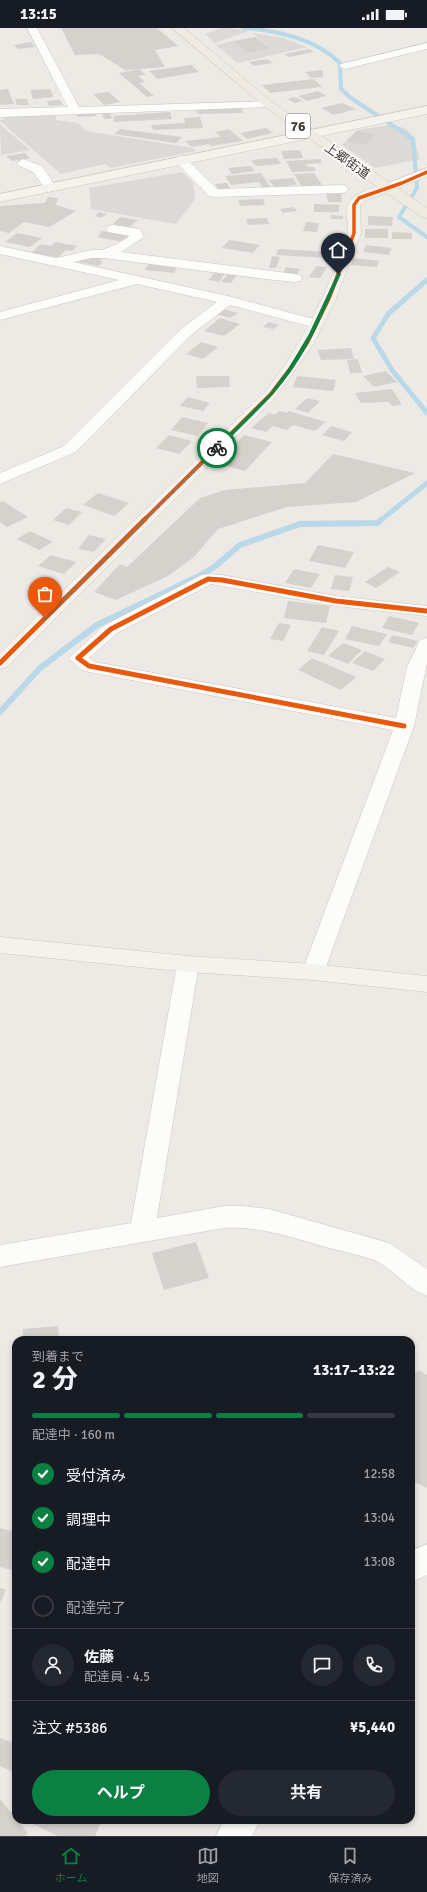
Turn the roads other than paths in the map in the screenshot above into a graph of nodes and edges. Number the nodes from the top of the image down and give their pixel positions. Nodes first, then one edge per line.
1 (32, 28) edge
2 (177, 28) edge
3 (427, 46) edge
4 (345, 66) dead end
5 (268, 104) junction
6 (75, 110) junction
7 (427, 110) edge
8 (0, 113) edge
9 (309, 134) junction
10 (181, 160) junction
11 (23, 163) dead end
12 (427, 172) edge
13 (50, 188) junction
14 (342, 188) dead end
15 (387, 188) junction
16 (0, 198) edge
17 (427, 214) edge
18 (113, 229) dead end
19 (0, 250) edge
20 (104, 254) junction
21 (55, 262) junction
22 (295, 278) dead end
23 (138, 280) junction
24 (228, 300) junction
25 (0, 316) edge
26 (316, 324) junction
27 (0, 479) edge
28 (427, 611) edge
29 (427, 644) edge
30 (0, 663) edge
31 (404, 726) junction
32 (0, 945) edge
33 (188, 964) junction
34 (314, 972) junction
35 (427, 984) edge
36 (142, 1232) junction
37 (0, 1256) edge
38 (427, 1285) edge
39 (427, 1558) edge
40 (415, 1566) edge
41 (240, 1824) edge
42 (233, 1836) edge

1 - 6 street
2 - 5 main road, 上郷街道 / 76
3 - 4 street
5 - 6 street
5 - 9 main road, 上郷街道 / 76
6 - 8 street
7 - 9 street
9 - 10 street
9 - 15 main road, 上郷街道 / 76
10 - 13 street
10 - 14 street
11 - 13 street
12 - 15 street
13 - 16 street
15 - 17 main road, 上郷街道 / 76
15 - 26 street
18 - 20 street
19 - 21 street
20 - 21 street
20 - 22 street
21 - 23 street
23 - 24 street
23 - 25 street
24 - 26 street
24 - 27 street
26 - 30 street
28 - 31 street
29 - 31 street
31 - 34 street
32 - 33 street
33 - 34 street
33 - 36 street
34 - 35 street
36 - 37 street
36 - 38 street
39 - 40 street
41 - 42 street

